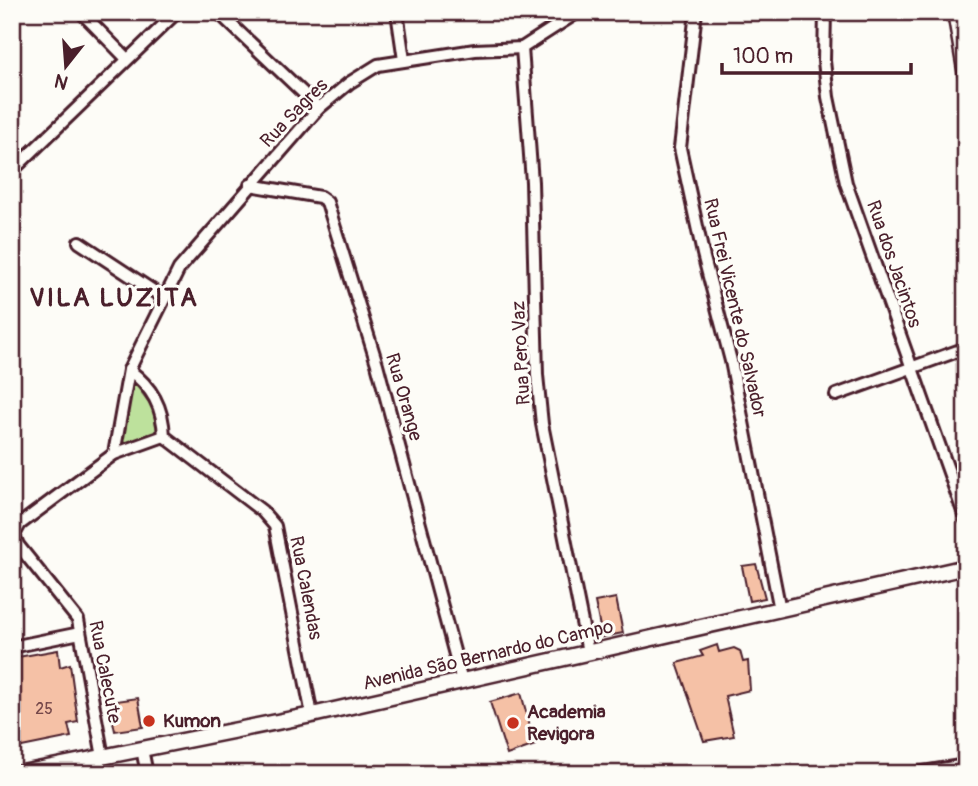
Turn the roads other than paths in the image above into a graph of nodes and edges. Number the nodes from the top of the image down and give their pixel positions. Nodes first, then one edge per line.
1 (81, 12) edge
2 (177, 12) edge
3 (218, 12) edge
4 (397, 12) edge
5 (578, 12) edge
6 (696, 12) edge
7 (825, 12) edge
8 (955, 12) edge
9 (522, 48) junction
10 (127, 59) junction
11 (404, 60) junction
12 (966, 75) edge
13 (319, 108) junction
14 (12, 171) edge
15 (250, 185) junction
16 (79, 242) dead end
17 (164, 298) junction
18 (966, 348) edge
19 (912, 369) junction
20 (129, 370) junction
21 (836, 395) dead end
22 (164, 436) junction
23 (114, 454) junction
24 (966, 520) edge
25 (966, 567) edge
26 (780, 610) junction
27 (80, 633) junction
28 (12, 647) edge
29 (588, 652) junction
30 (462, 681) junction
31 (312, 715) junction
32 (142, 749) junction
33 (103, 757) junction
34 (966, 765) edge
35 (17, 774) edge
36 (147, 774) edge
37 (911, 774) edge

1 - 10 street
2 - 10 street
3 - 13 street
4 - 11 street
5 - 9 street
6 - 26 street, Rua Frei Vicente do Salvador
7 - 19 street, Rua dos Jacintos
8 - 12 main road
9 - 11 street, Rua Sagres
9 - 29 street, Rua Pero Vaz
10 - 14 street
11 - 13 street, Rua Sagres
13 - 15 street, Rua Sagres
15 - 17 street, Rua Sagres
15 - 30 street, Rua Orange
16 - 17 street
17 - 20 street, Rua Sagres
18 - 19 street
19 - 21 street
19 - 24 street, Rua dos Jacintos
20 - 22 street
20 - 23 street, Rua Sagres
22 - 23 street
22 - 31 street, Rua Calendas
23 - 27 street, Rua Calecute
25 - 26 main road, Avenida São Bernardo do Campo
26 - 29 main road, Avenida São Bernardo do Campo
27 - 28 street
27 - 33 street, Rua Calecute
29 - 30 main road, Avenida São Bernardo do Campo
30 - 31 main road, Avenida São Bernardo do Campo
31 - 32 main road, Avenida São Bernardo do Campo
32 - 33 main road, Avenida São Bernardo do Campo
32 - 36 street
33 - 35 main road, Avenida São Bernardo do Campo
34 - 37 street

